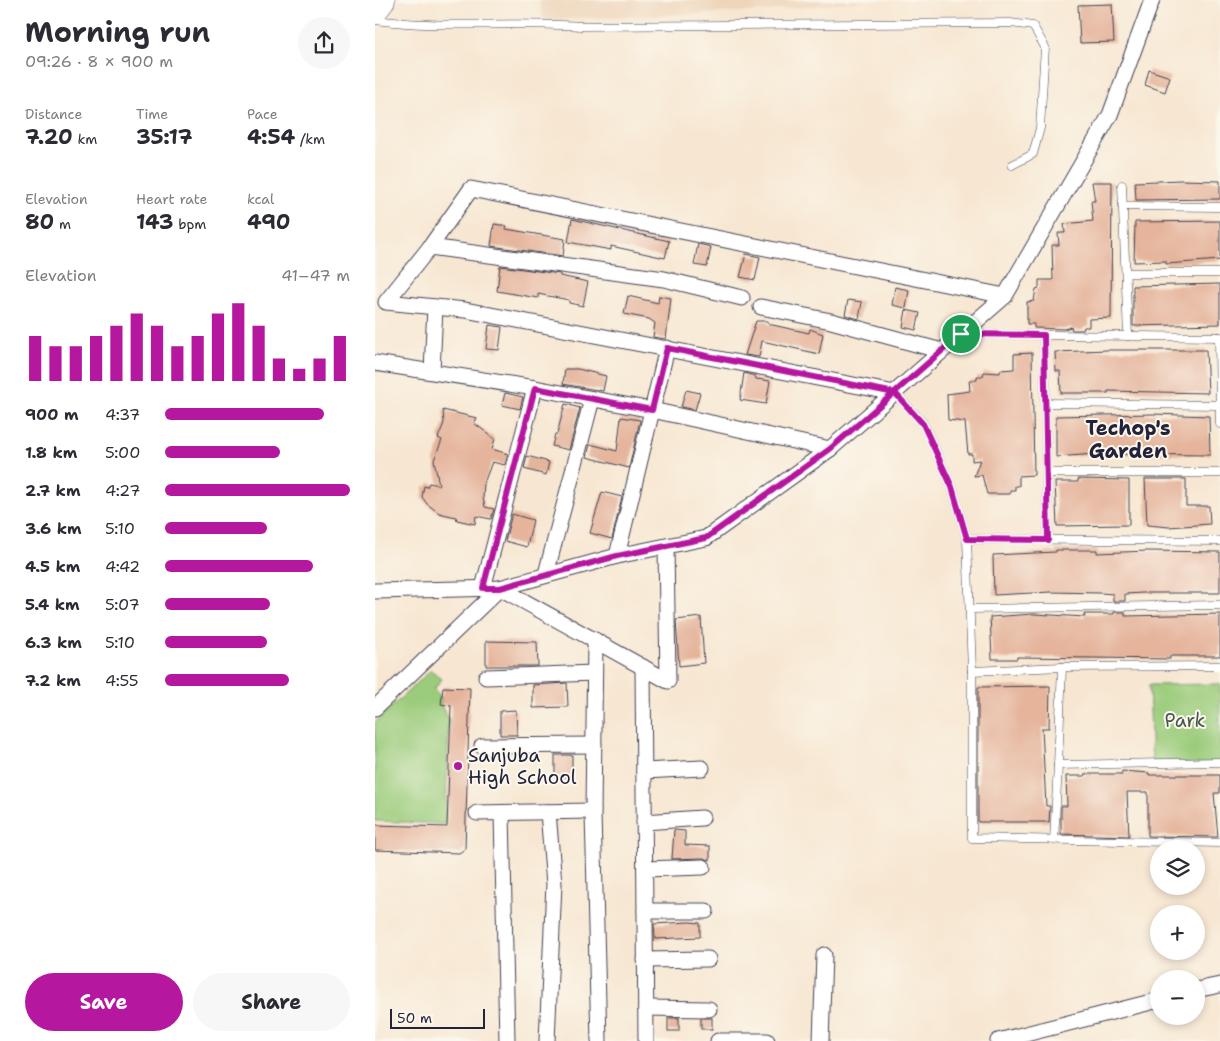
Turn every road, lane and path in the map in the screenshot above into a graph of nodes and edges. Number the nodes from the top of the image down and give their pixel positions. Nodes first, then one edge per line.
1 (381, 0) edge
2 (1152, 0) edge
3 (375, 8) edge
4 (375, 20) edge
5 (1012, 165) dead end
6 (1122, 185) dead end
7 (1124, 206) junction
8 (1220, 207) edge
9 (430, 247) junction
10 (1126, 273) junction
11 (1220, 273) edge
12 (1005, 296) junction
13 (742, 298) dead end
14 (380, 301) edge
15 (435, 307) junction
16 (761, 307) dead end
17 (961, 334) junction
18 (1044, 335) junction
19 (1128, 336) junction
20 (1219, 337) edge
21 (667, 348) junction
22 (942, 351) junction
23 (375, 363) edge
24 (433, 371) junction
25 (535, 388) junction
26 (895, 393) junction
27 (592, 399) junction
28 (1045, 402) junction
29 (1220, 405) edge
30 (652, 410) junction
31 (1220, 424) edge
32 (830, 449) junction
33 (1047, 473) junction
34 (1220, 473) edge
35 (967, 539) junction
36 (1048, 540) junction
37 (1220, 541) edge
38 (666, 546) junction
39 (617, 556) junction
40 (546, 574) junction
41 (483, 588) junction
42 (500, 588) junction
43 (375, 591) edge
44 (1220, 605) edge
45 (970, 609) junction
46 (595, 640) junction
47 (1220, 666) edge
48 (643, 667) junction
49 (1062, 667) junction
50 (972, 671) junction
51 (595, 673) junction
52 (486, 677) dead end
53 (375, 708) edge
54 (594, 745) junction
55 (482, 746) dead end
56 (1220, 762) edge
57 (1058, 764) junction
58 (702, 768) dead end
59 (644, 771) junction
60 (593, 811) junction
61 (547, 812) junction
62 (477, 813) dead end
63 (503, 813) junction
64 (702, 818) dead end
65 (645, 822) junction
66 (1054, 840) junction
67 (1220, 843) edge
68 (703, 867) dead end
69 (645, 869) junction
70 (645, 911) junction
71 (706, 911) dead end
72 (824, 955) dead end
73 (708, 959) dead end
74 (645, 960) junction
75 (1220, 984) edge
76 (1205, 988) edge
77 (1150, 1002) edge
78 (646, 1008) junction
79 (709, 1009) dead end
80 (507, 1041) edge
81 (547, 1041) edge
82 (599, 1041) edge
83 (646, 1041) edge
84 (718, 1041) edge
85 (767, 1041) edge
86 (821, 1041) edge
87 (999, 1041) edge

1 - 3 highway
2 - 12 street
4 - 5 lane
6 - 7 lane
7 - 8 lane
7 - 10 lane
9 - 12 street
9 - 13 street
9 - 14 street
10 - 11 lane
10 - 19 lane
12 - 17 street
14 - 15 street
15 - 21 street
15 - 24 street
16 - 22 street
17 - 18 lane
17 - 22 street
18 - 19 lane
18 - 28 lane
19 - 20 lane
20 - 29 lane
21 - 26 street
21 - 30 street
22 - 26 street
23 - 24 street
24 - 25 street
25 - 27 street
25 - 41 street
26 - 32 street
26 - 35 lane
27 - 30 street
27 - 40 street
28 - 29 lane
28 - 33 lane
29 - 31 lane
30 - 32 street
30 - 39 street
32 - 38 street
33 - 34 lane
33 - 36 lane
35 - 36 lane
35 - 45 lane
36 - 37 lane
38 - 39 street
38 - 48 street
39 - 40 street
40 - 42 street
41 - 42 street
41 - 43 street
42 - 46 street
42 - 53 street
44 - 45 lane
45 - 50 lane
46 - 48 street
46 - 51 street
47 - 49 lane
48 - 59 street
49 - 50 lane
49 - 57 lane
50 - 66 lane
51 - 52 street
51 - 54 street
54 - 55 street
54 - 60 street
56 - 57 lane
57 - 66 lane
58 - 59 street
59 - 65 street
60 - 61 street
60 - 82 street
61 - 63 street
61 - 81 street
62 - 63 street
63 - 80 street
64 - 65 street
65 - 69 street
66 - 67 lane
68 - 69 street
69 - 70 street
70 - 71 street
70 - 74 street
72 - 86 street
73 - 74 street
74 - 78 street
75 - 76 street
77 - 87 street
78 - 79 street
78 - 83 street
84 - 85 street

